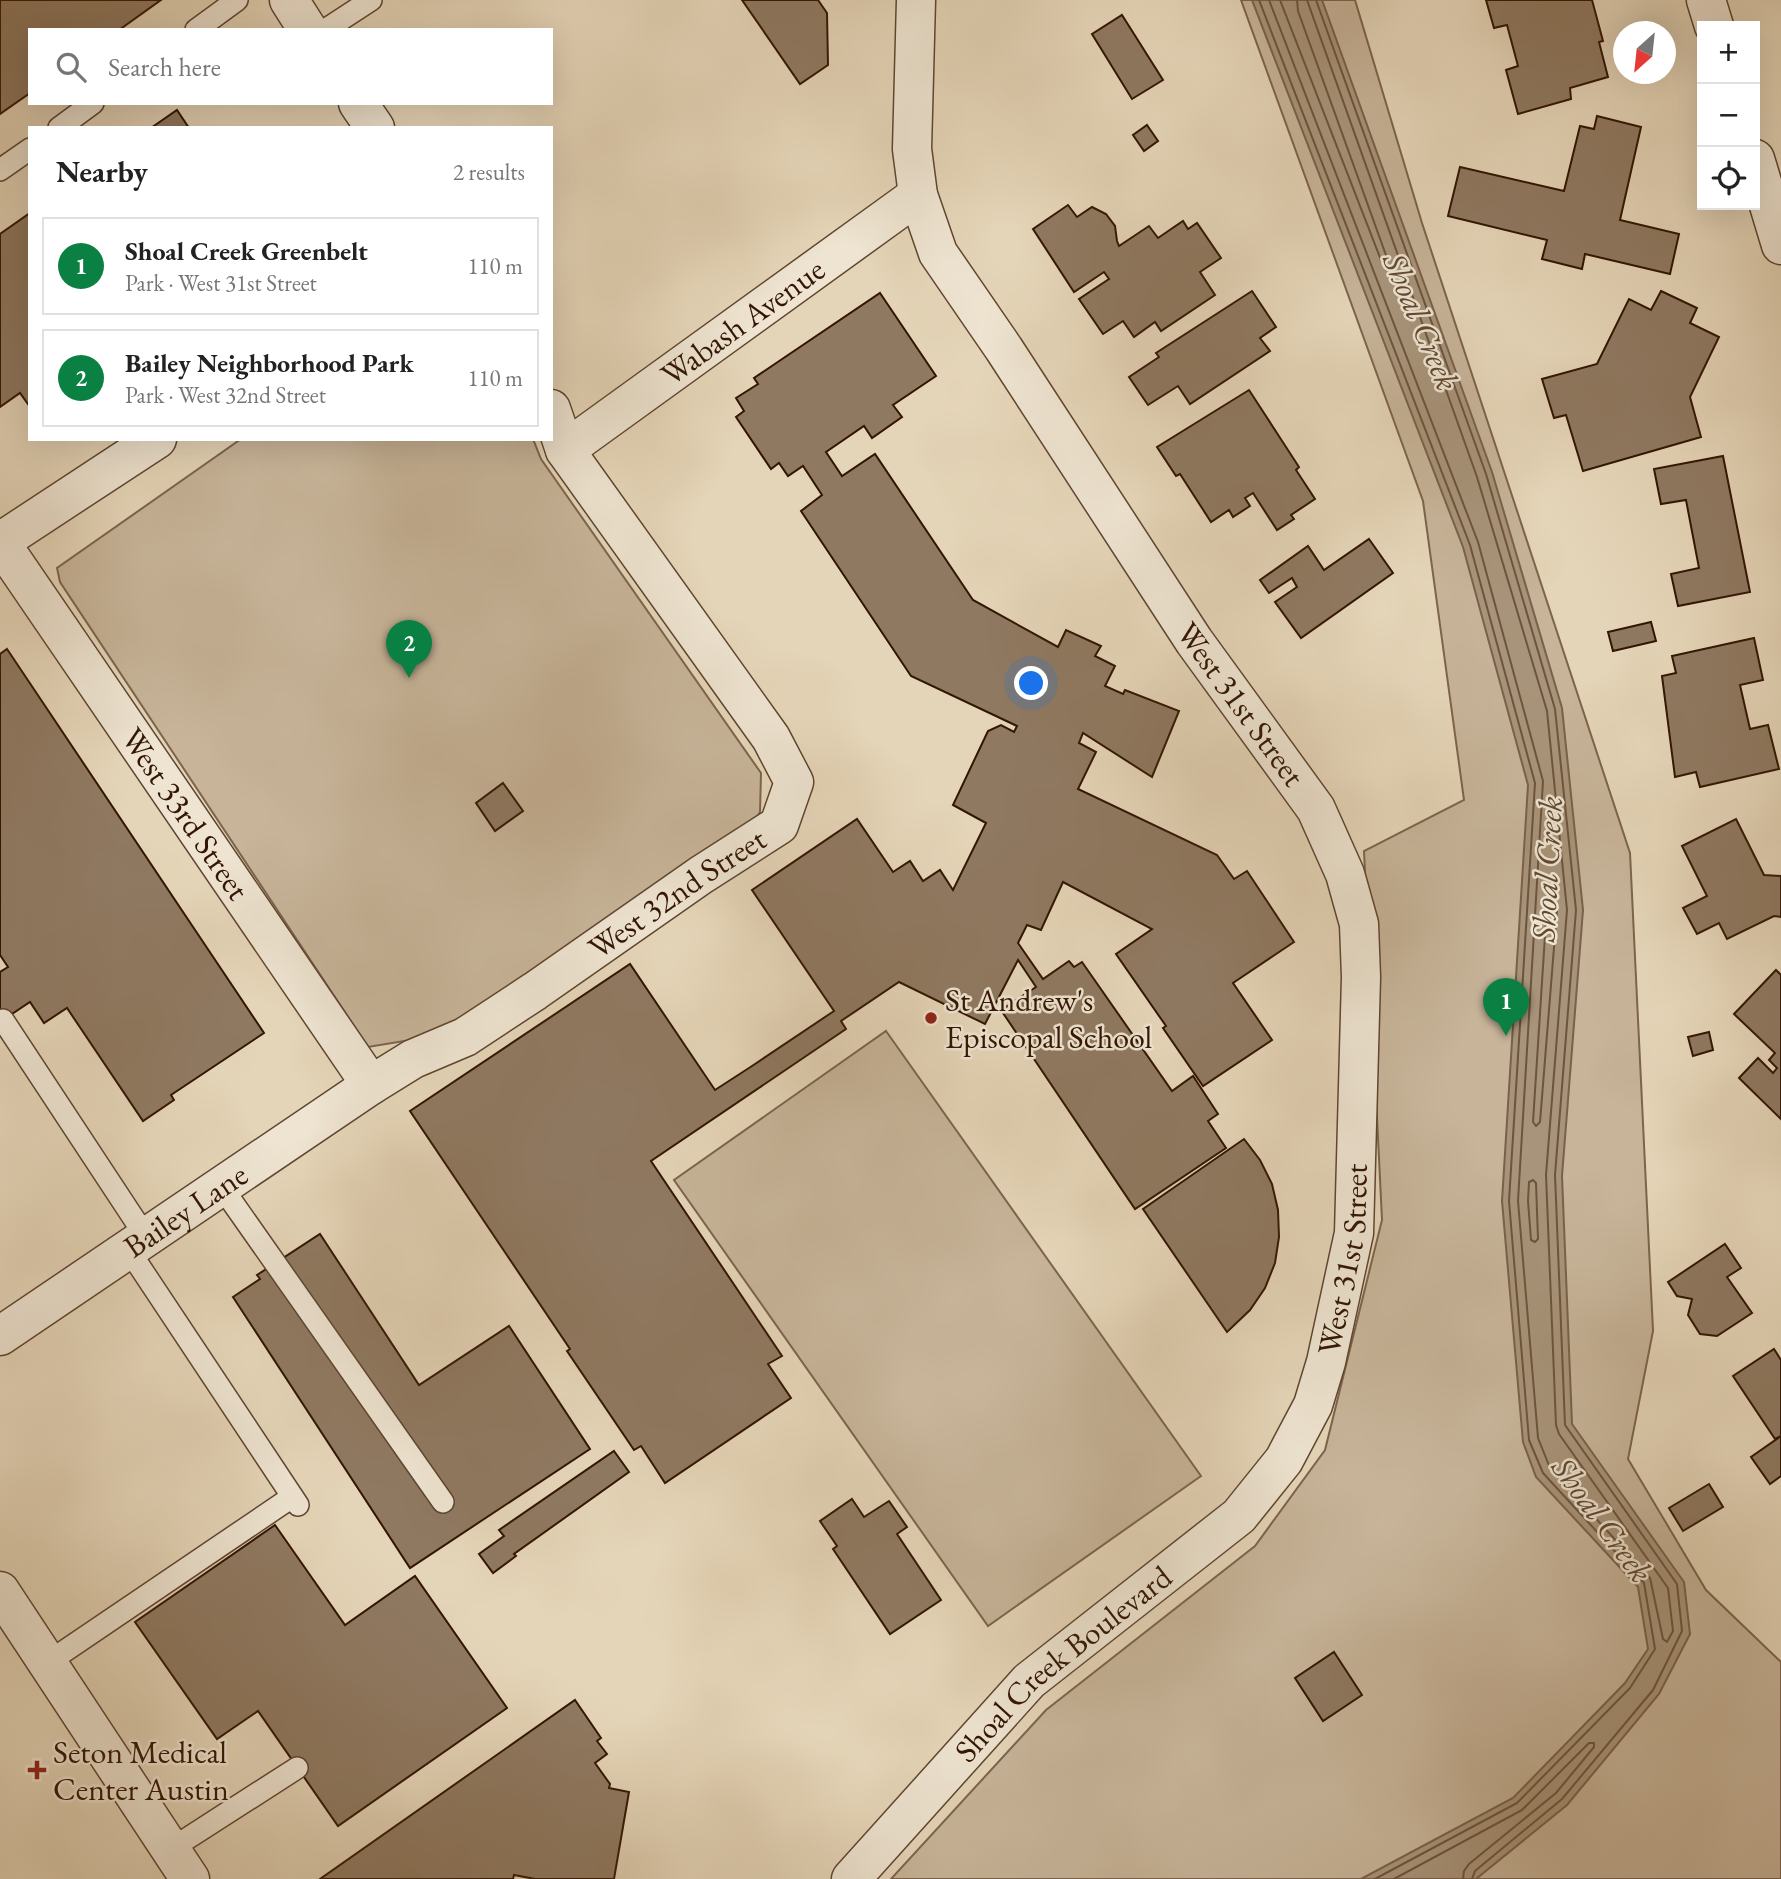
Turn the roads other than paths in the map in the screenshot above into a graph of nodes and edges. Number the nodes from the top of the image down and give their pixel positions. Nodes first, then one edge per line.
1 (237, 0) edge
2 (289, 0) edge
3 (371, 0) edge
4 (916, 0) edge
5 (1706, 0) edge
6 (1712, 21) edge
7 (199, 28) edge
8 (308, 28) edge
9 (328, 28) edge
10 (90, 105) edge
11 (359, 105) edge
12 (62, 126) edge
13 (374, 126) edge
14 (28, 150) edge
15 (0, 170) edge
16 (1760, 175) edge
17 (918, 195) junction
18 (1781, 244) edge
19 (553, 415) edge
20 (154, 441) edge
21 (565, 450) junction
22 (0, 542) edge
23 (3, 1020) dead end
24 (371, 1085) junction
25 (221, 1186) junction
26 (137, 1243) junction
27 (0, 1336) edge
28 (1284, 1460) joint
29 (443, 1502) dead end
30 (0, 1591) edge
31 (47, 1663) junction
32 (298, 1768) dead end
33 (180, 1864) edge
34 (851, 1879) edge

1 - 7 lane
2 - 8 street
3 - 9 lane
4 - 17 street, West 31st Street
5 - 6 street
10 - 12 lane
11 - 13 street
14 - 15 lane
16 - 18 street
17 - 21 street, Wabash Avenue
17 - 28 street, West 31st Street
19 - 21 street, West 32nd Street
20 - 22 street
21 - 24 street, West 32nd Street
22 - 24 street, West 33rd Street
23 - 26 lane
24 - 25 street, Bailey Lane
25 - 26 street, Bailey Lane
25 - 29 lane
26 - 27 street, Bailey Lane
26 - 31 lane
28 - 34 street, Shoal Creek Boulevard
30 - 31 street
31 - 33 street
32 - 33 lane

